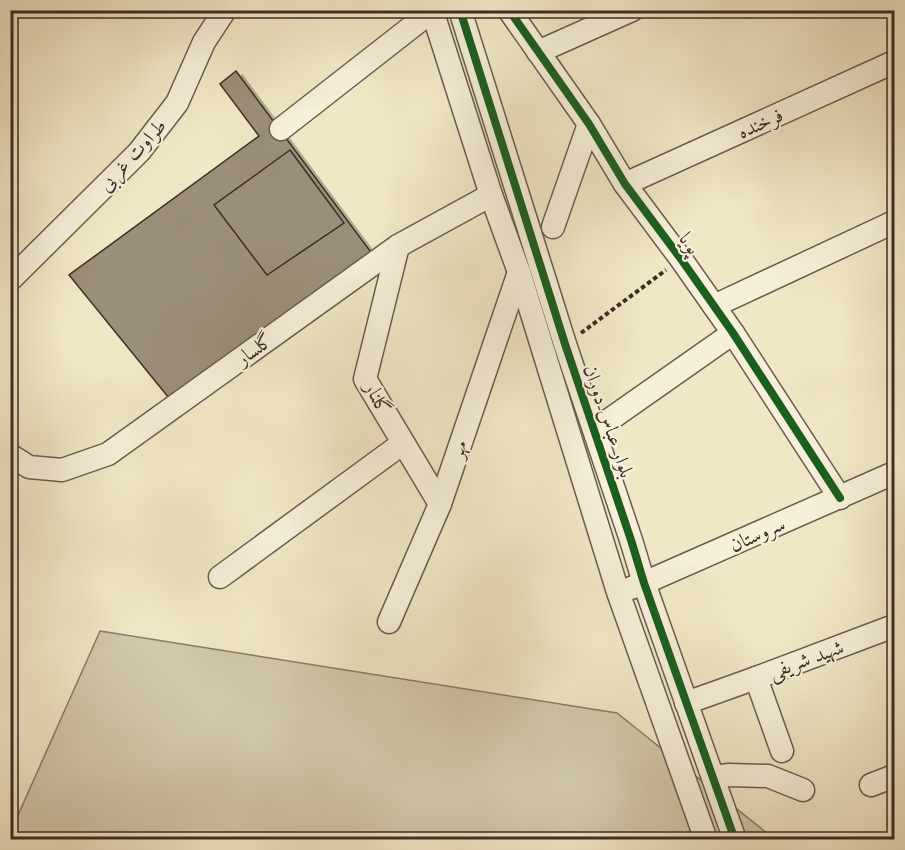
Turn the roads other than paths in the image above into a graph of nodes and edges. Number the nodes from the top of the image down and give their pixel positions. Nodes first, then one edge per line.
1 (225, 10) edge
2 (460, 10) edge
3 (509, 10) edge
4 (632, 10) edge
5 (432, 11) edge
6 (538, 52) junction
7 (894, 62) edge
8 (589, 124) junction
9 (281, 129) dead end
10 (625, 184) junction
11 (491, 195) junction
12 (894, 222) edge
13 (553, 227) dead end
14 (398, 246) junction
15 (519, 272) junction
16 (10, 280) edge
17 (714, 306) junction
18 (733, 333) junction
19 (609, 420) dead end
20 (403, 443) junction
21 (10, 455) edge
22 (894, 473) edge
23 (840, 498) junction
24 (440, 504) junction
25 (220, 577) dead end
26 (644, 583) junction
27 (618, 592) junction
28 (389, 622) dead end
29 (894, 626) edge
30 (756, 678) junction
31 (687, 703) junction
32 (782, 751) dead end
33 (714, 777) junction
34 (894, 777) edge
35 (871, 785) dead end
36 (802, 790) dead end
37 (706, 840) edge
38 (735, 840) edge

1 - 16 street, طراوت غربی
2 - 26 street, بلوار عباس دوران
3 - 6 street, پویا
4 - 6 street
5 - 9 street
5 - 11 street, بلوار عباس دوران
6 - 8 street, پویا
7 - 10 street, فرخنده
8 - 10 street, پویا
8 - 13 street
10 - 17 street, پویا
11 - 14 street, گلسار
11 - 15 street, بلوار عباس دوران
12 - 17 street
14 - 20 street, گلنار
14 - 21 street, گلسار
15 - 24 street, مهر
15 - 27 street, بلوار عباس دوران
17 - 18 street, پویا
18 - 19 street
18 - 23 street, پویا
20 - 24 street, گلنار
20 - 25 street
22 - 23 street, سروستان
23 - 26 street, سروستان
24 - 28 street, مهر
26 - 27 street, سروستان
26 - 31 street, بلوار عباس دوران
27 - 37 street, بلوار عباس دوران
29 - 30 street, شهید شریفی
30 - 31 street
30 - 32 street, شهید شریفی
31 - 33 street, بلوار عباس دوران
33 - 36 street
33 - 38 street, بلوار عباس دوران
34 - 35 street

